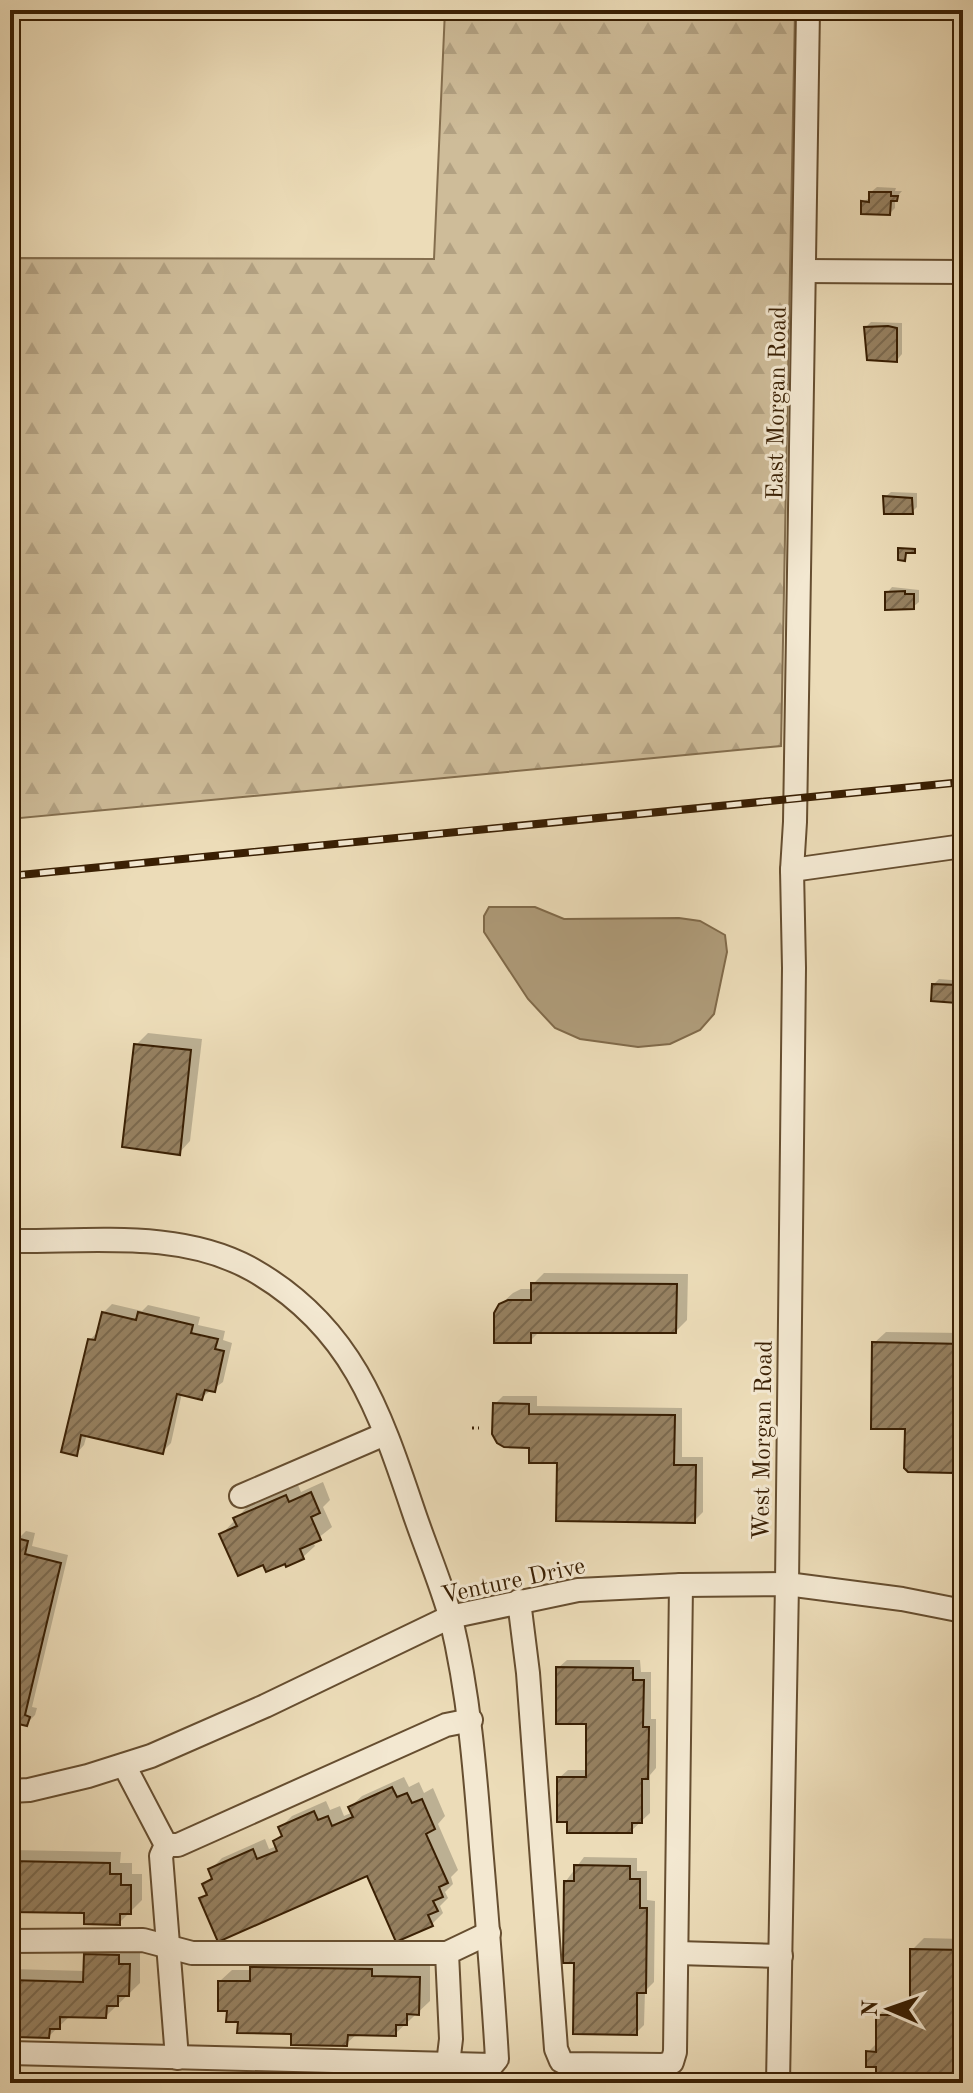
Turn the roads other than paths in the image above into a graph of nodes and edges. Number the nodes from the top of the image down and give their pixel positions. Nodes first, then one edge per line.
1 (808, 10) edge
2 (805, 271) junction
3 (963, 272) edge
4 (795, 797) joint
5 (963, 846) edge
6 (792, 870) junction
7 (10, 1241) edge
8 (385, 1434) junction
9 (241, 1496) dead end
10 (787, 1584) junction
11 (681, 1585) junction
12 (519, 1601) junction
13 (963, 1611) edge
14 (450, 1617) junction
15 (471, 1720) junction
16 (124, 1765) junction
17 (10, 1791) edge
18 (166, 1845) junction
19 (489, 1933) junction
20 (10, 1941) edge
21 (168, 1947) junction
22 (447, 1953) junction
23 (677, 1953) junction
24 (781, 1956) junction
25 (10, 2053) edge
26 (177, 2058) junction
27 (448, 2064) junction
28 (778, 2083) edge

1 - 2 street, East Morgan Road
2 - 3 street
2 - 4 street, East Morgan Road
4 - 6 street, West Morgan Road
5 - 6 street
6 - 10 street, West Morgan Road
7 - 8 street
8 - 9 street
8 - 14 street
10 - 11 street, Venture Drive
10 - 13 street, Venture Drive
10 - 24 street, West Morgan Road
11 - 12 street, Venture Drive
11 - 23 street
12 - 14 street, Venture Drive
12 - 23 street
14 - 15 street
14 - 16 street, Venture Drive
15 - 18 street
15 - 19 street
16 - 17 street, Venture Drive
16 - 18 street
18 - 21 street
19 - 22 street
19 - 27 street
20 - 21 street
21 - 22 street
21 - 26 street
22 - 27 street
23 - 24 street
24 - 28 street, West Morgan Road
25 - 26 street
26 - 27 street

